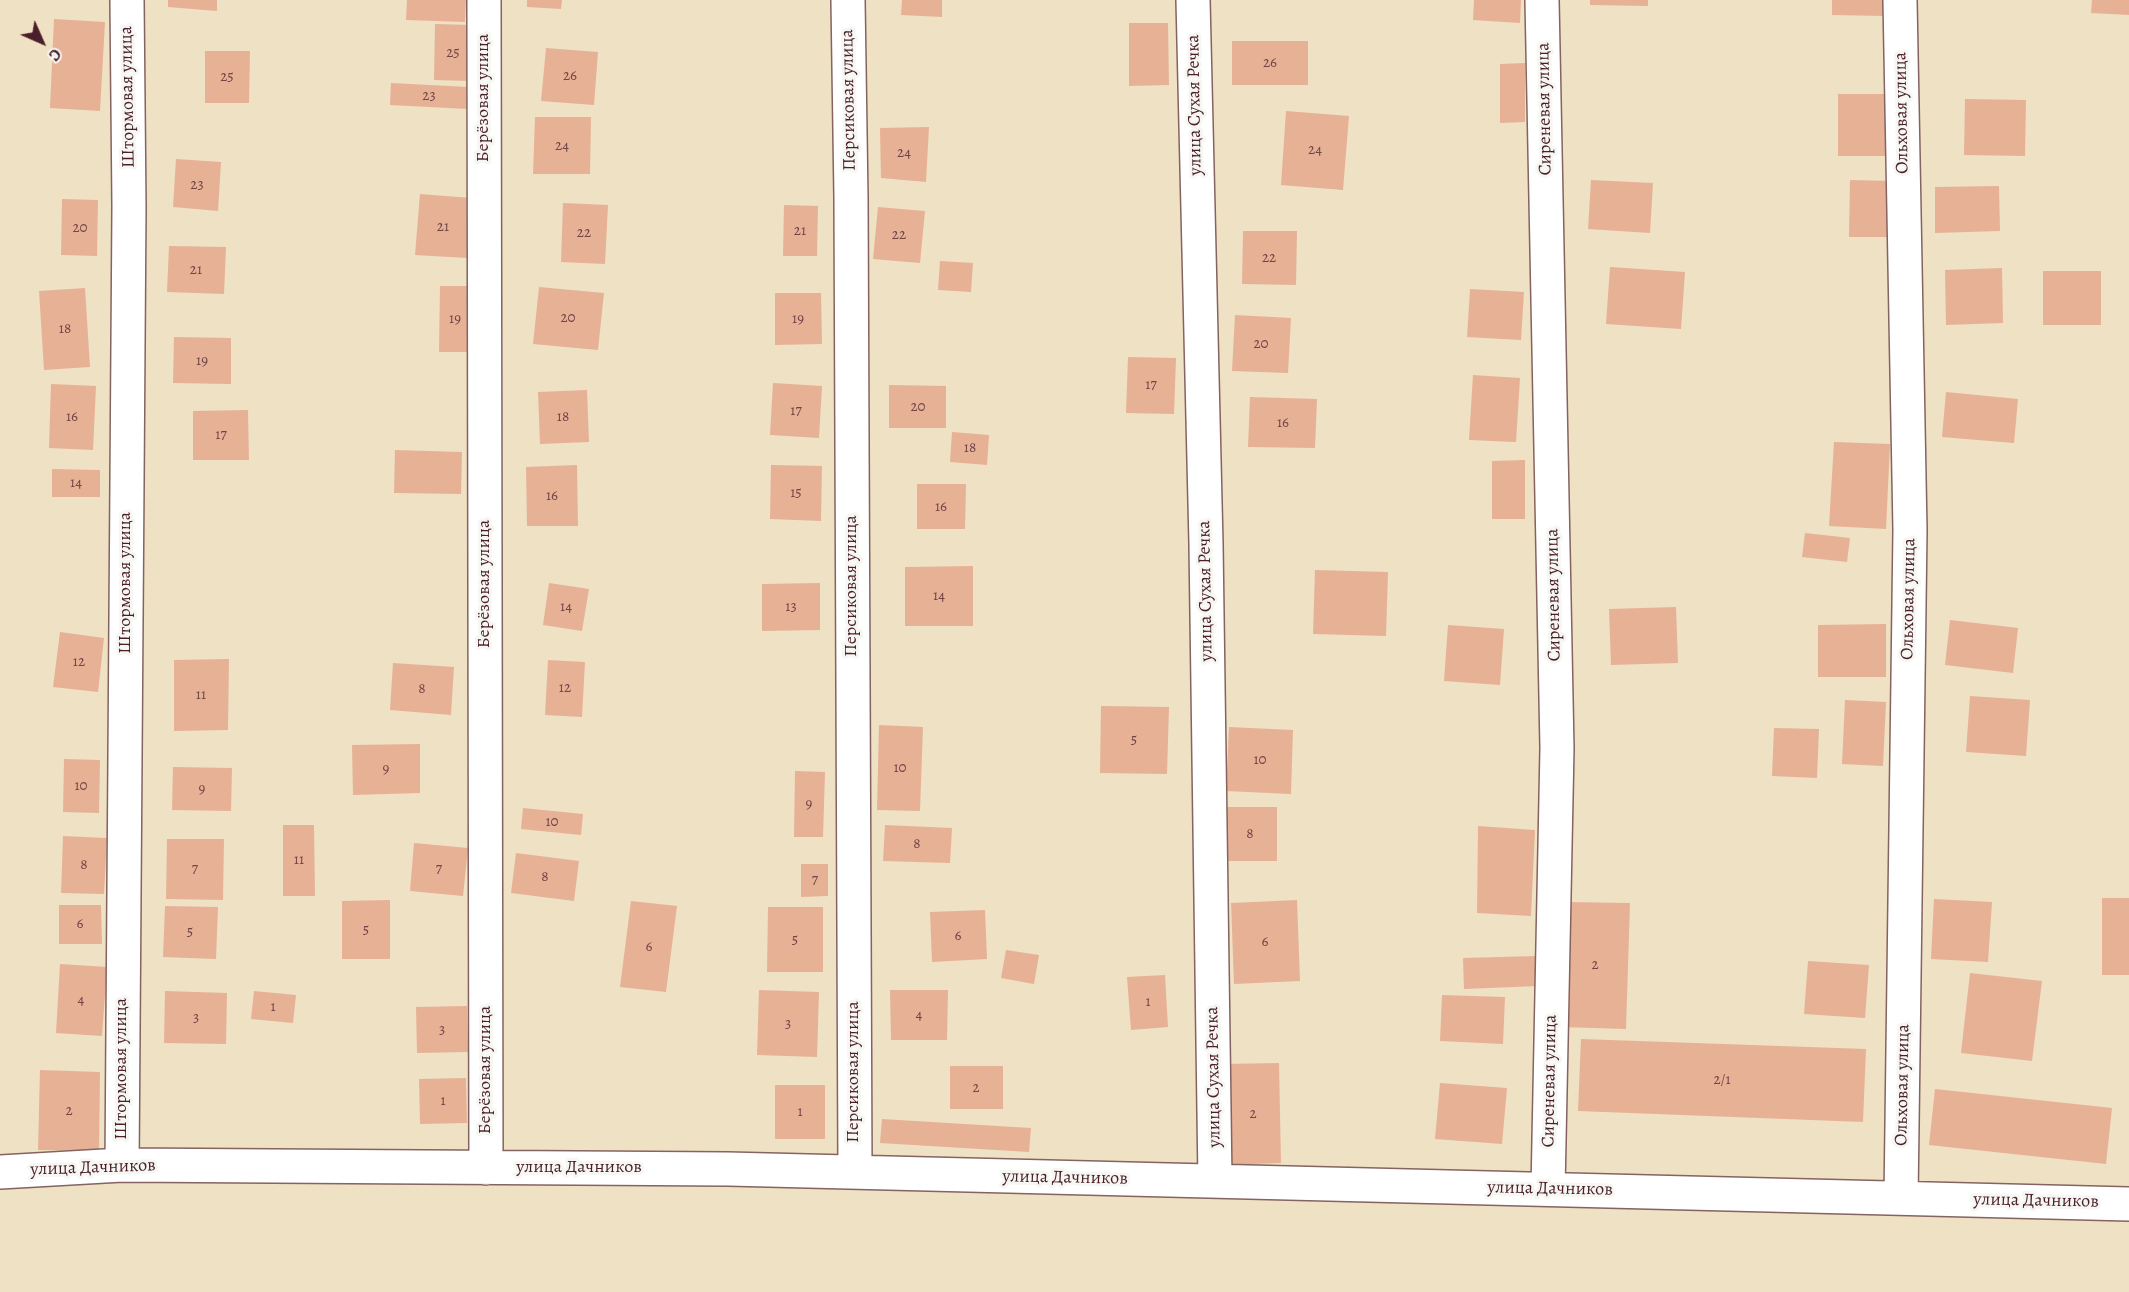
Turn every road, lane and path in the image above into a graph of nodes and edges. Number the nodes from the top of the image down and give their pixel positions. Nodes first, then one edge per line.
1 (127, 0) edge
2 (484, 0) edge
3 (848, 0) edge
4 (1193, 0) edge
5 (1542, 0) edge
6 (1900, 0) edge
7 (122, 1165) junction
8 (486, 1168) junction
9 (0, 1172) edge
10 (855, 1172) junction
11 (1215, 1181) junction
12 (1548, 1189) junction
13 (1901, 1198) junction
14 (2129, 1204) edge

1 - 7 street, Штормовая улица
2 - 8 street, Берёзовая улица
3 - 10 street, Персиковая улица
4 - 11 street, улица Сухая Речка
5 - 12 street, Сиреневая улица
6 - 13 street, Ольховая улица
7 - 8 street, улица Дачников
7 - 9 street, улица Дачников
8 - 10 street, улица Дачников
10 - 11 street, улица Дачников
11 - 12 street, улица Дачников
12 - 13 street, улица Дачников
13 - 14 street, улица Дачников

